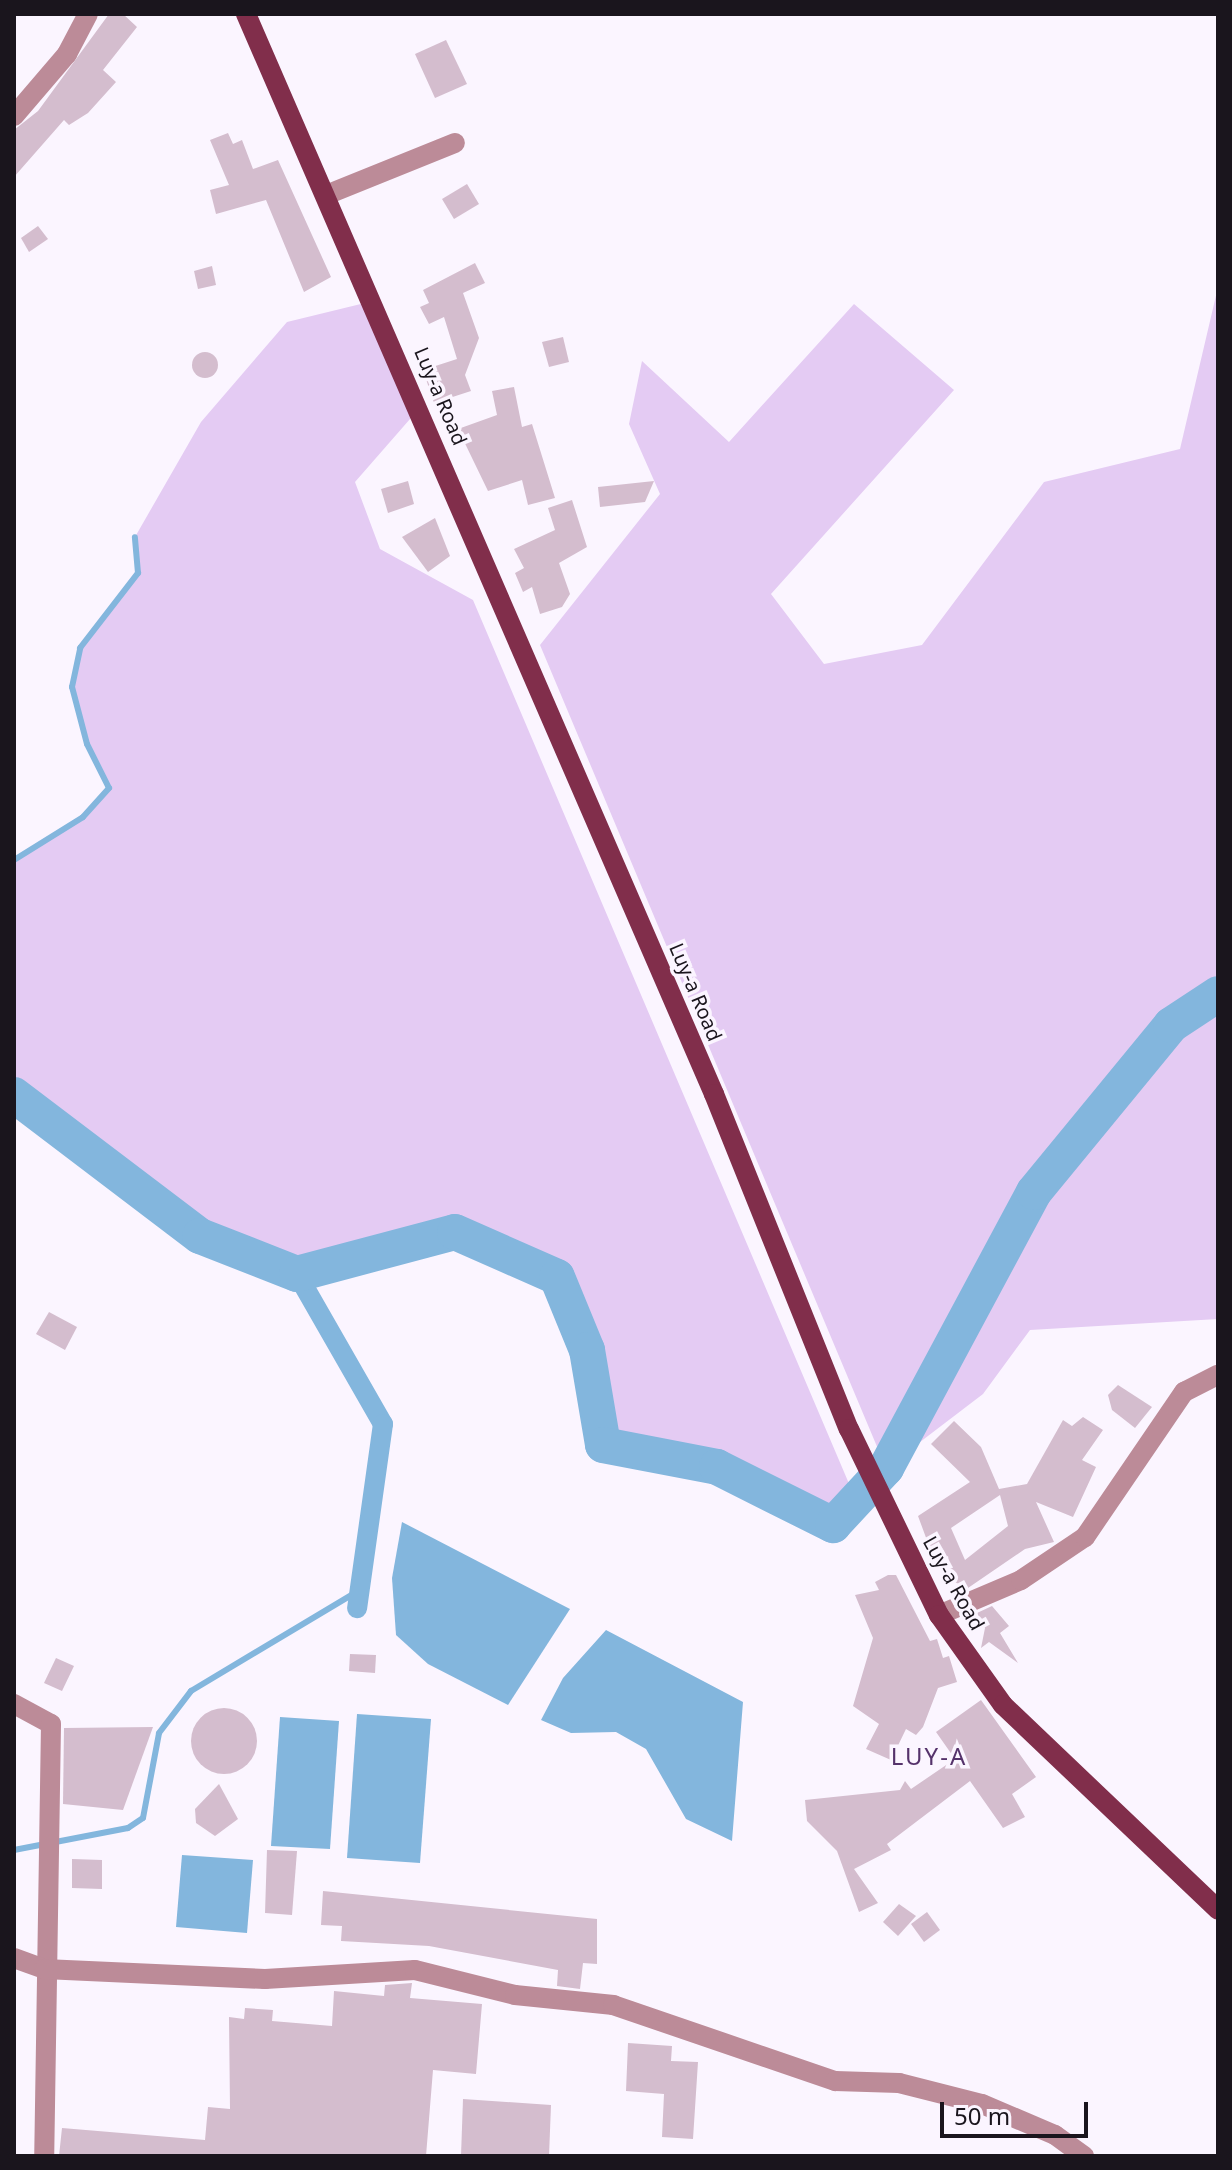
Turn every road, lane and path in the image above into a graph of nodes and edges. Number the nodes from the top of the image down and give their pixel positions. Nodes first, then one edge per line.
1 (88, 14) edge
2 (246, 14) edge
3 (14, 116) edge
4 (455, 143) dead end
5 (326, 195) junction
6 (1218, 1375) edge
7 (939, 1615) junction
8 (14, 1704) edge
9 (1218, 1910) edge
10 (14, 1958) edge
11 (44, 1969) junction
12 (44, 2156) edge
13 (1084, 2156) edge

1 - 3 street
2 - 5 main road, Luy-a Road
4 - 5 street
5 - 7 main road, Luy-a Road
6 - 7 street
7 - 9 main road, Luy-a Road
8 - 11 street
10 - 11 street
11 - 12 street
11 - 13 street

